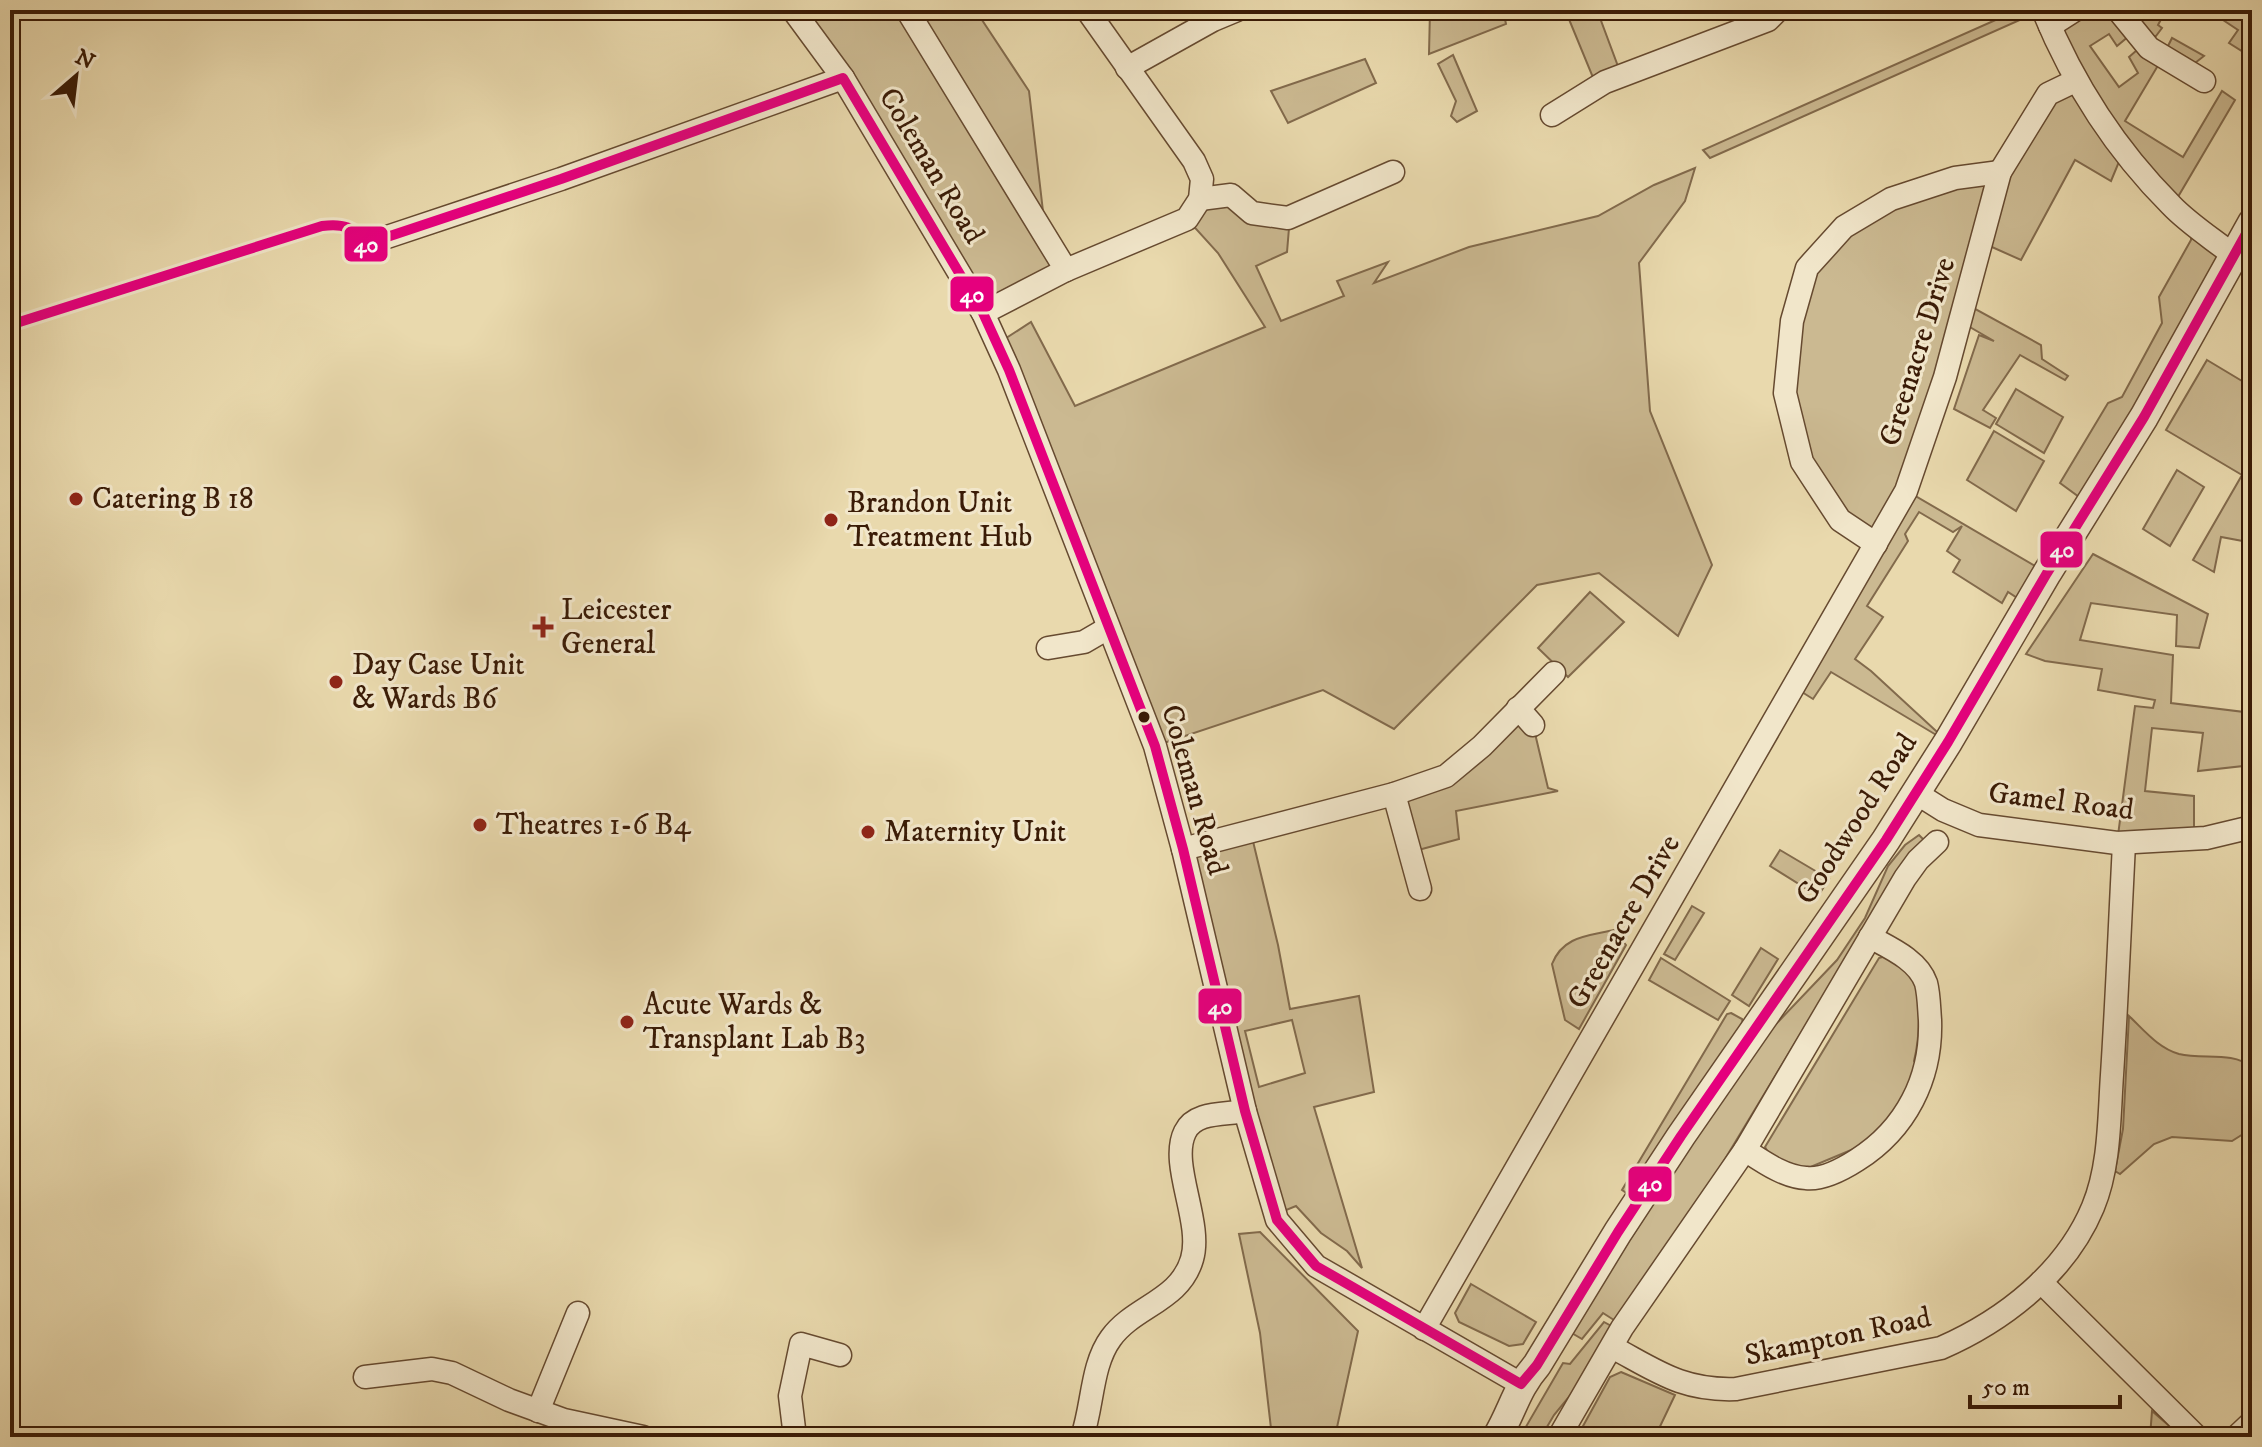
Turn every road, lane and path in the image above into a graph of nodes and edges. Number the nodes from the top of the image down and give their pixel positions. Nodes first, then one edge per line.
1 (793, 10) edge
2 (907, 10) edge
3 (1087, 10) edge
4 (1237, 10) edge
5 (1778, 10) edge
6 (2075, 10) edge
7 (2118, 10) edge
8 (2046, 18) edge
9 (1127, 68) junction
10 (843, 78) junction
11 (2075, 81) junction
12 (2204, 81) dead end
13 (1552, 115) dead end
14 (2000, 172) junction
15 (1389, 180) dead end
16 (1200, 199) junction
17 (2252, 223) edge
18 (366, 244) dead end
19 (2233, 255) junction
20 (1066, 270) junction
21 (983, 313) junction
22 (1876, 544) junction
23 (1108, 628) junction
24 (1048, 648) dead end
25 (1554, 673) dead end
26 (1916, 793) junction
27 (1394, 794) junction
28 (2252, 827) edge
29 (1937, 842) dead end
30 (2120, 844) junction
31 (1183, 849) junction
32 (1420, 889) dead end
33 (1870, 937) junction
34 (1245, 1111) junction
35 (1745, 1150) junction
36 (2041, 1282) junction
37 (578, 1313) dead end
38 (1424, 1329) junction
39 (1612, 1347) junction
40 (840, 1355) dead end
41 (365, 1377) dead end
42 (1521, 1384) junction
43 (538, 1411) junction
44 (2252, 1422) edge
45 (643, 1437) edge
46 (795, 1437) edge
47 (1082, 1437) edge
48 (1497, 1437) edge
49 (1559, 1437) edge
50 (2197, 1437) edge
51 (2236, 1437) edge

1 - 10 street, Coleman Road
2 - 20 street, Coleman Road
3 - 9 street
4 - 9 street
5 - 13 street
6 - 8 street
7 - 12 street
8 - 11 street
9 - 16 street
10 - 18 street
10 - 21 street, Coleman Road
11 - 14 street, Greenacre Drive
11 - 19 street
14 - 22 street, Greenacre Drive
14 - 22 street
15 - 16 street
16 - 20 street
17 - 19 street, Goodwood Road
19 - 26 street, Goodwood Road
20 - 21 street
21 - 23 street, Coleman Road
22 - 38 street, Greenacre Drive
23 - 24 street
23 - 31 street, Coleman Road
25 - 27 street
26 - 30 street, Gamel Road
26 - 42 street, Goodwood Road
27 - 31 street
27 - 32 street
28 - 30 street, Gamel Road
29 - 33 street
30 - 36 street, Skampton Road
31 - 34 street, Coleman Road
33 - 35 street
33 - 35 street
34 - 38 street, Coleman Road
34 - 47 street
35 - 39 street
36 - 39 street, Skampton Road
36 - 50 street
37 - 43 street
38 - 42 street, Coleman Road
39 - 49 street
40 - 46 street
41 - 43 street
42 - 48 street, Goodwood Road
43 - 45 street
44 - 51 street

